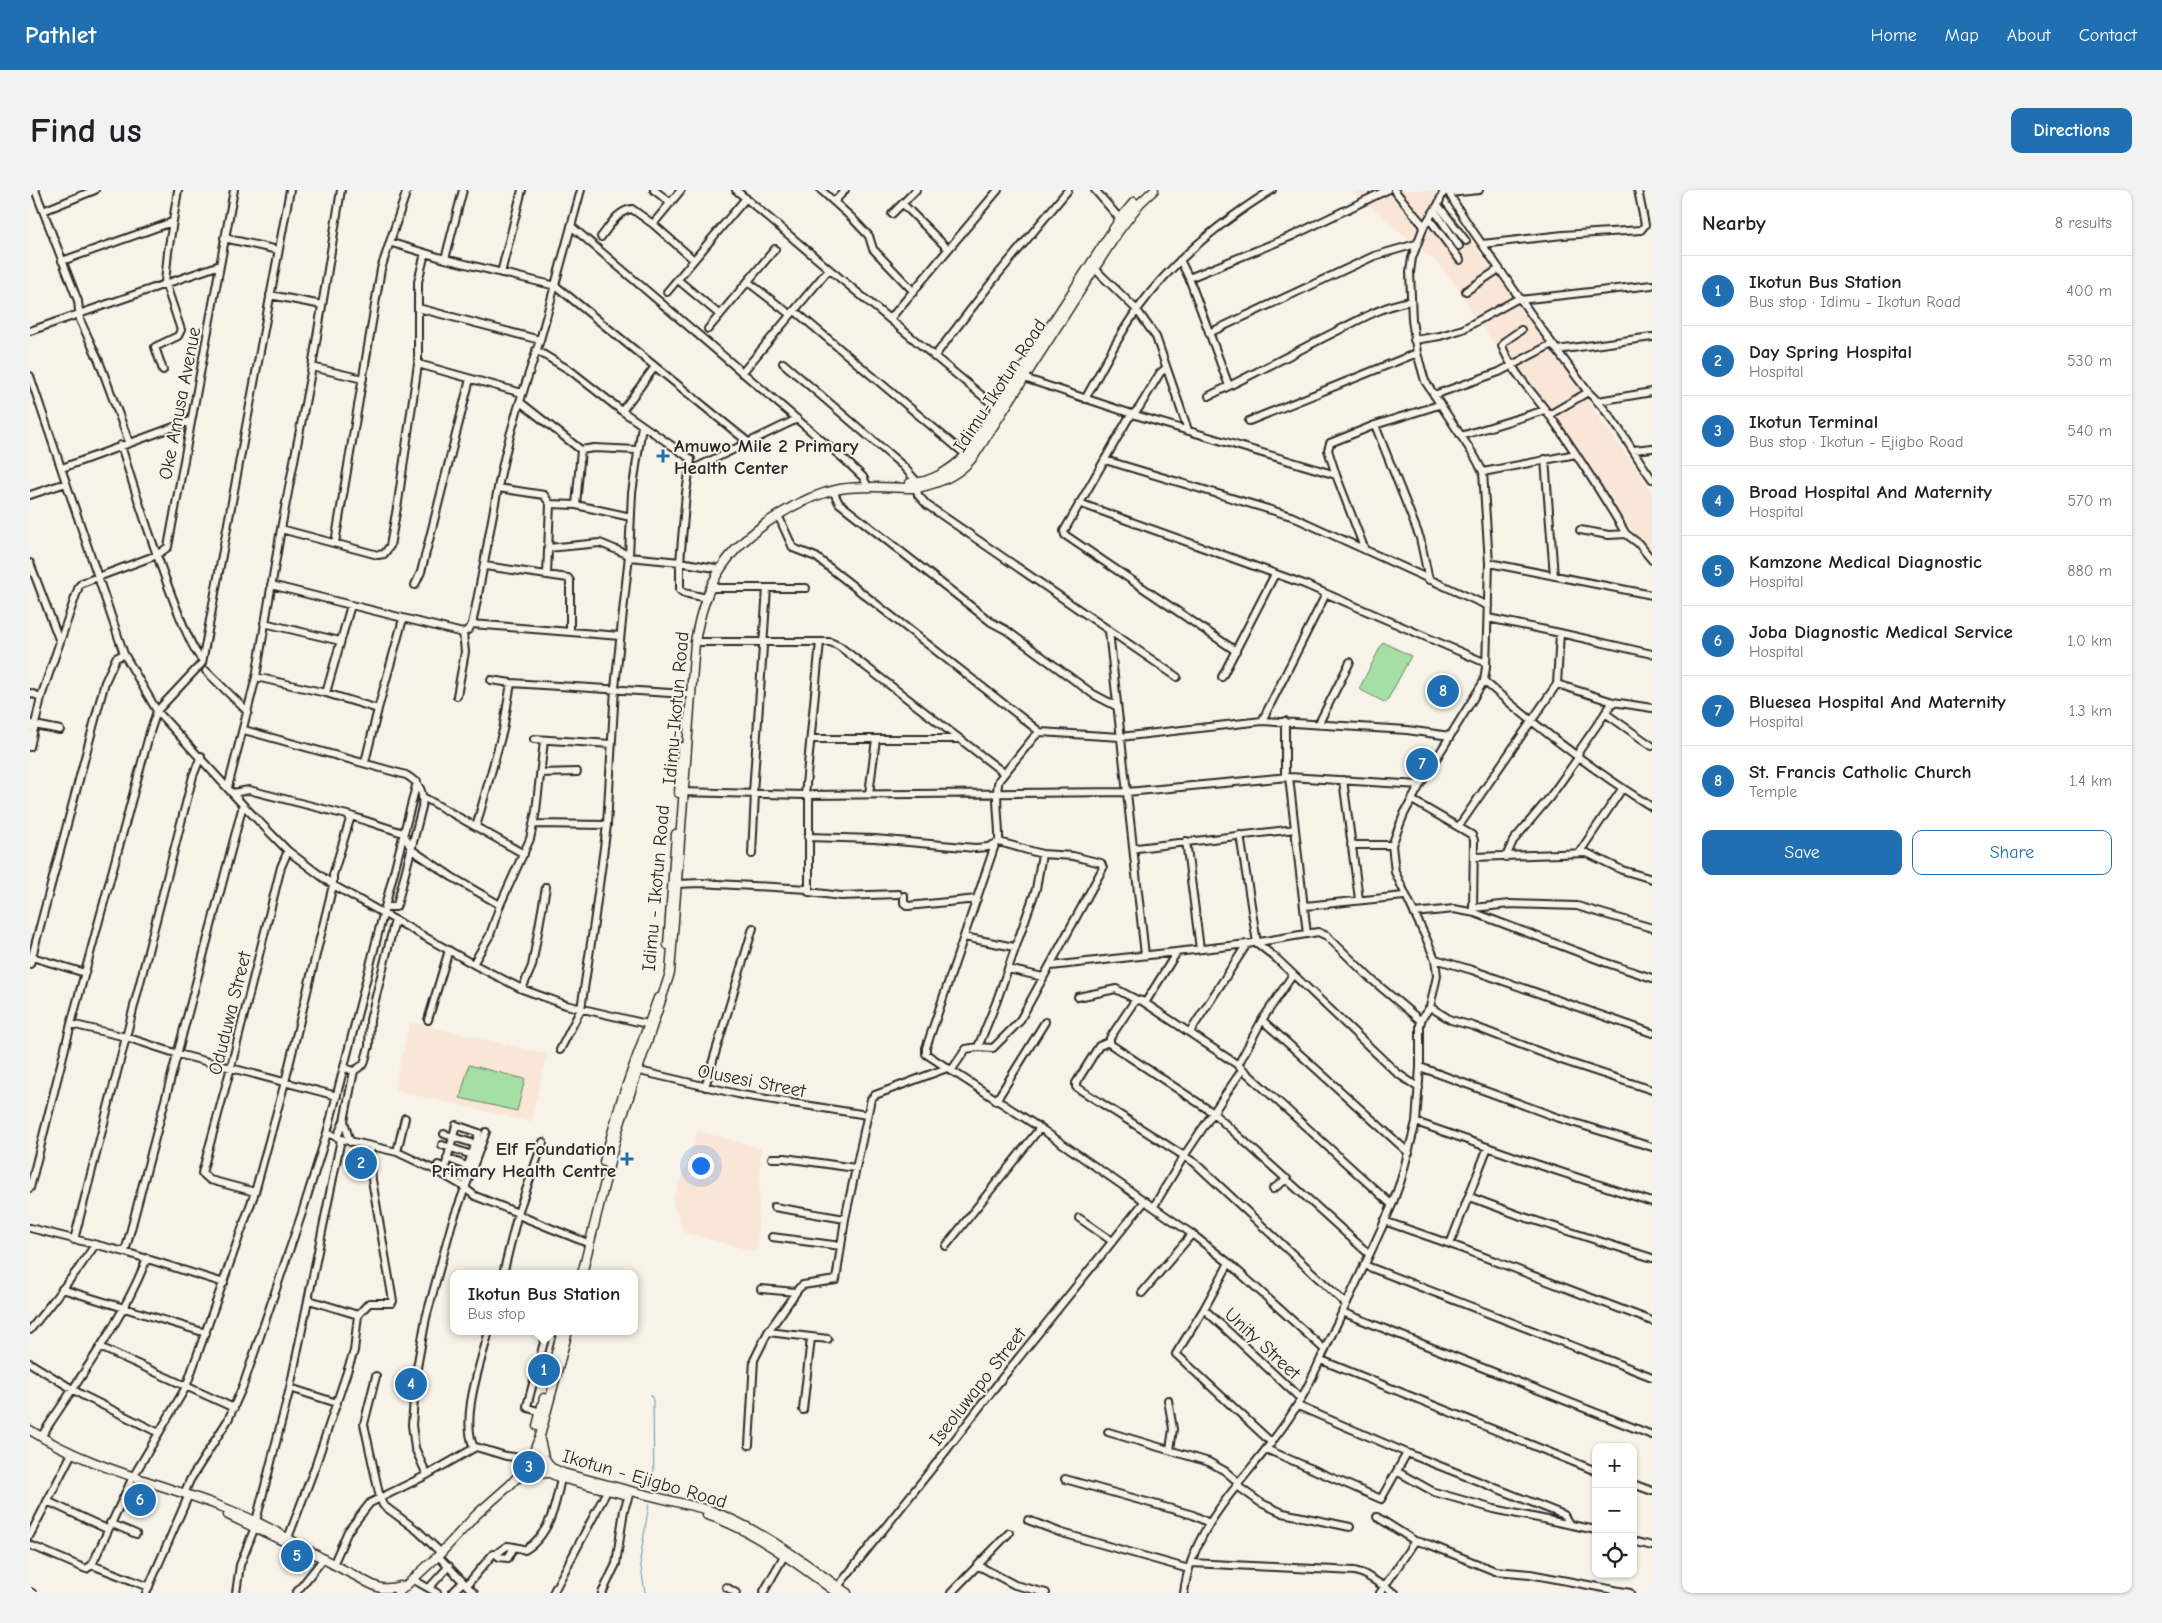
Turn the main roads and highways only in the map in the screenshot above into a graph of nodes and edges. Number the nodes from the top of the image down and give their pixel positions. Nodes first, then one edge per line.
1 (1146, 190) edge
2 (1154, 190) edge
3 (1094, 265) junction
4 (917, 486) junction
5 (781, 511) junction
6 (682, 792) junction
7 (635, 1070) junction
8 (590, 1229) junction
9 (578, 1270) edge
10 (583, 1270) edge
11 (561, 1335) edge
12 (567, 1335) edge
13 (30, 1430) edge
14 (30, 1435) edge
15 (540, 1436) junction
16 (527, 1460) junction
17 (89, 1463) junction
18 (550, 1470) junction
19 (518, 1478) junction
20 (256, 1524) junction
21 (773, 1545) junction
22 (437, 1553) junction
23 (399, 1590) edge
24 (836, 1591) edge
25 (387, 1592) edge
26 (847, 1593) edge

1 - 3 main road, Idimu - Ikotun Road
2 - 3 main road, Idimu-Ikotun Road
3 - 4 main road, Idimu - Ikotun Road
3 - 4 main road, Idimu-Ikotun Road
4 - 5 main road, Idimu-Ikotun Road
4 - 5 main road, Idimu - Ikotun Road
5 - 6 main road, Idimu-Ikotun Road
5 - 6 main road, Idimu - Ikotun Road
6 - 7 main road, Idimu - Ikotun Road
6 - 7 main road, Idimu-Ikotun Road
7 - 8 main road, Idimu-Ikotun Road
8 - 9 main road
8 - 10 main road, Idimu-Ikotun Road
11 - 16 main road
12 - 15 main road
13 - 17 main road
14 - 17 main road
15 - 16 main road
15 - 18 main road
16 - 18 main road, Ikotun - Ejigbo Road
16 - 19 main road
16 - 22 main road
17 - 20 main road
18 - 19 main road
18 - 21 main road, Ikotun - Ejigbo Road
18 - 21 main road, Ikotun - Ejigbo Road
19 - 22 main road
20 - 25 main road
20 - 25 main road
21 - 24 main road, Ikotun - Ejigbo Road
21 - 24 main road, Ikotun - Ejigbo Road
22 - 23 main road
22 - 23 main road
23 - 25 main road
24 - 26 main road, Ikotun - Ejigbo Road

